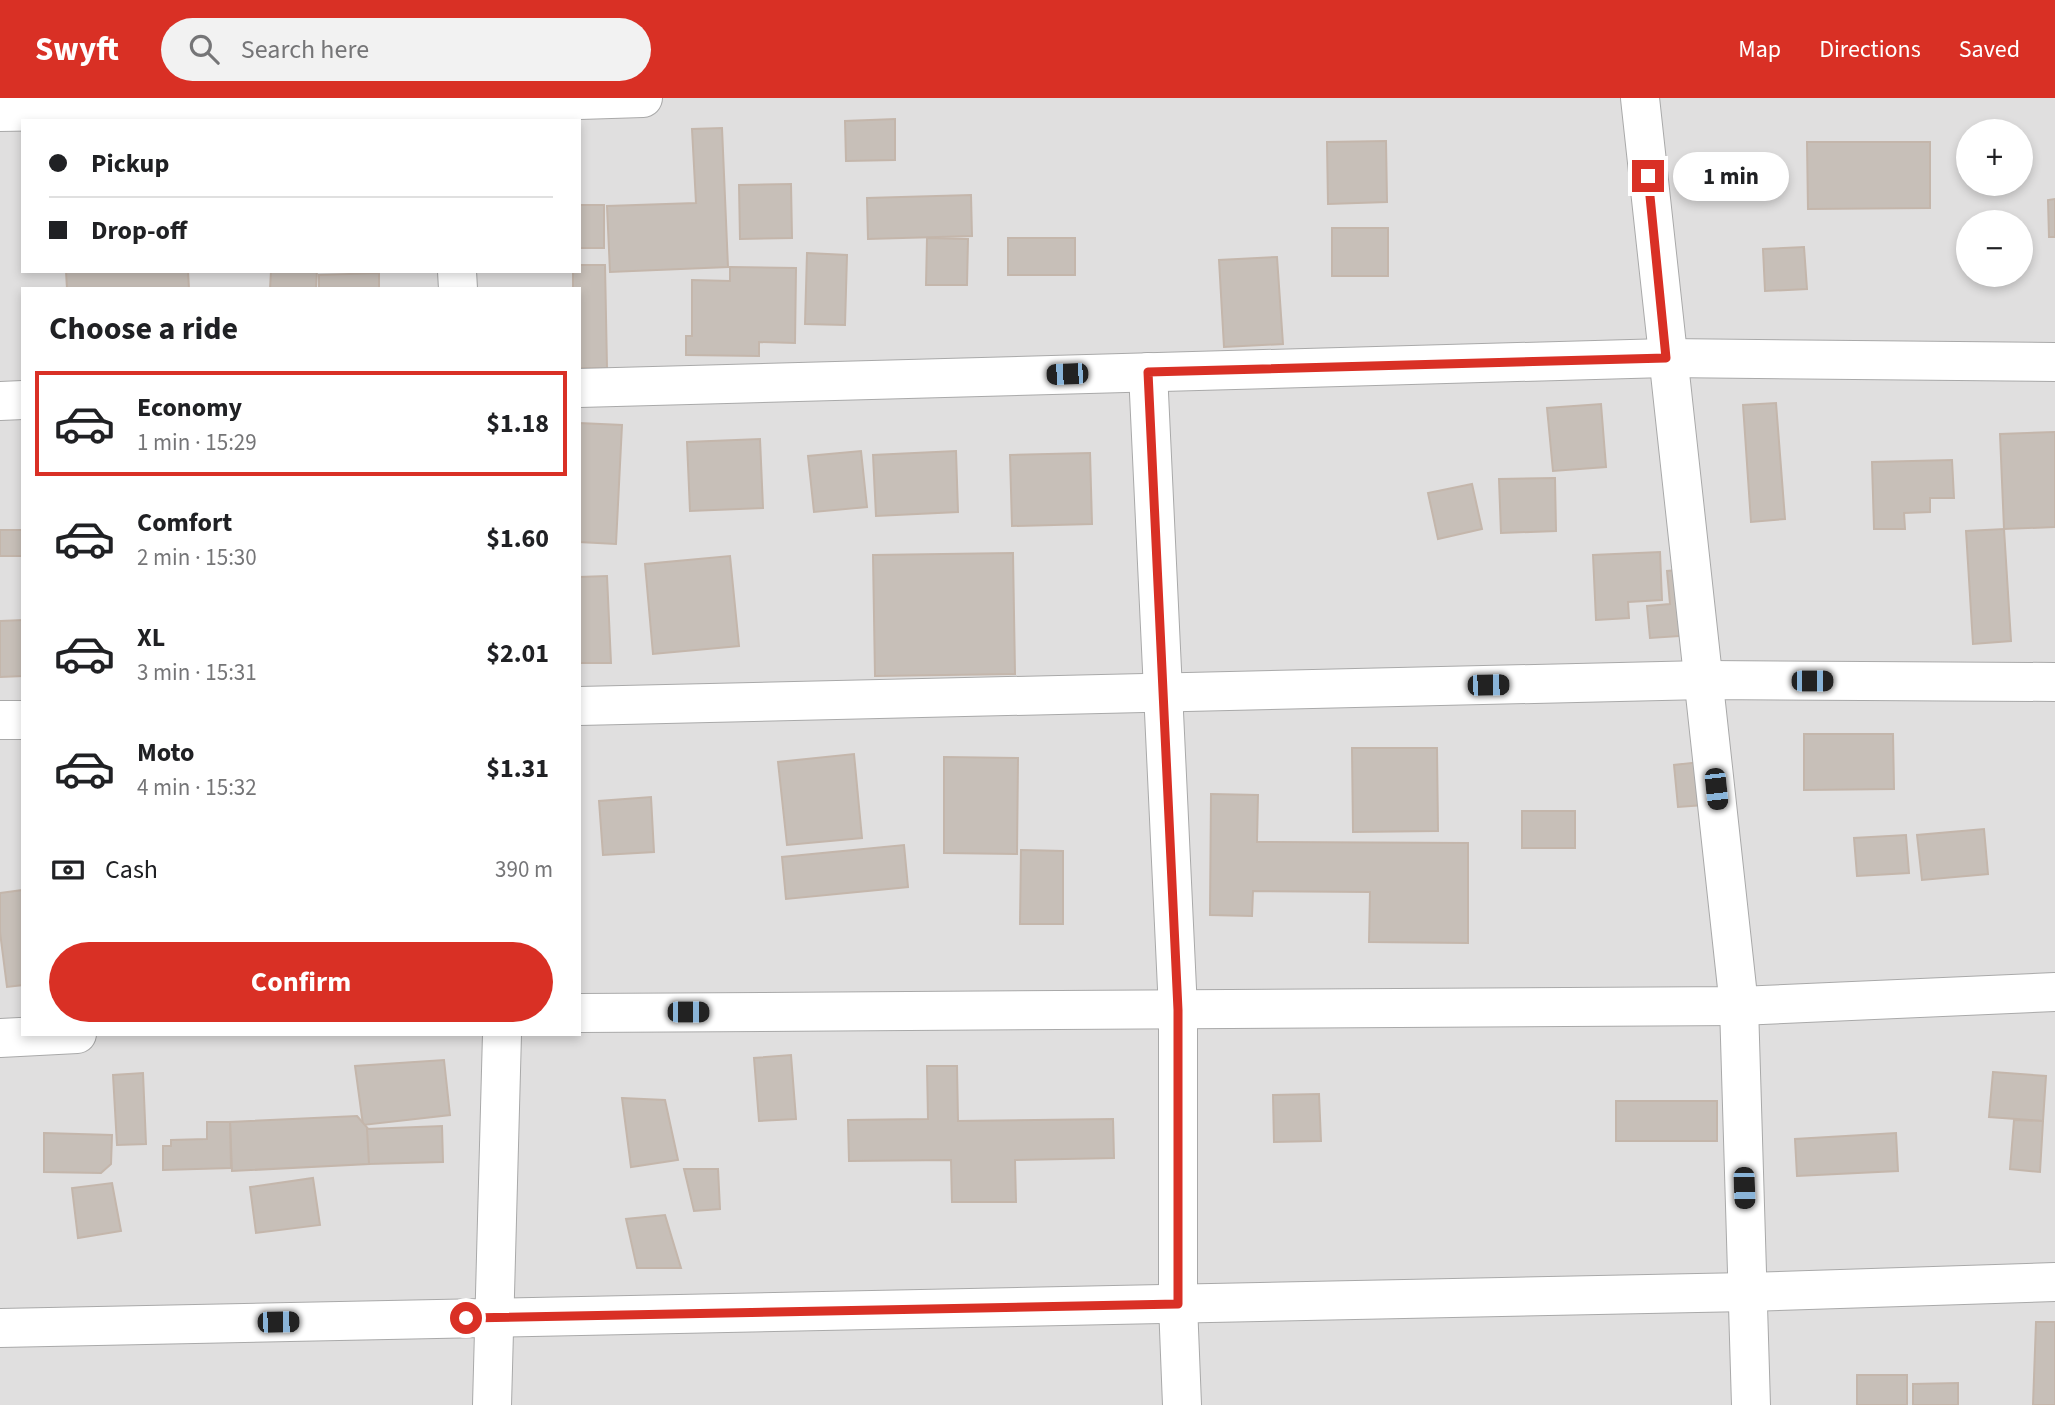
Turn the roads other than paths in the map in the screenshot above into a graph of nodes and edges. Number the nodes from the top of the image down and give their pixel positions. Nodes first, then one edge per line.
1 (643, 98) edge
2 (1640, 98) edge
3 (449, 108) edge
4 (0, 112) edge
5 (1666, 358) junction
6 (2055, 362) edge
7 (1148, 372) junction
8 (581, 388) edge
9 (21, 400) edge
10 (0, 401) edge
11 (1704, 680) junction
12 (2055, 682) edge
13 (1164, 693) junction
14 (581, 706) edge
15 (0, 720) edge
16 (21, 720) edge
17 (2055, 992) edge
18 (1740, 1006) junction
19 (1178, 1010) junction
20 (581, 1013) edge
21 (38, 1036) edge
22 (502, 1036) edge
23 (0, 1038) edge
24 (2055, 1282) edge
25 (1747, 1292) junction
26 (1178, 1304) junction
27 (493, 1318) junction
28 (0, 1328) edge
29 (492, 1405) edge
30 (1182, 1405) edge
31 (1751, 1405) edge

1 - 3 street
2 - 5 street
3 - 4 street
5 - 6 street
5 - 7 street
5 - 11 street
7 - 8 street
7 - 13 street
9 - 10 street
11 - 12 street
11 - 13 street
11 - 18 street
13 - 14 street
13 - 19 street
15 - 16 street
17 - 18 street
18 - 19 street
18 - 25 street
19 - 20 street
19 - 26 street
21 - 23 street
22 - 27 street
24 - 25 street
25 - 26 street
25 - 31 street
26 - 27 street
26 - 30 street
27 - 28 street
27 - 29 street

